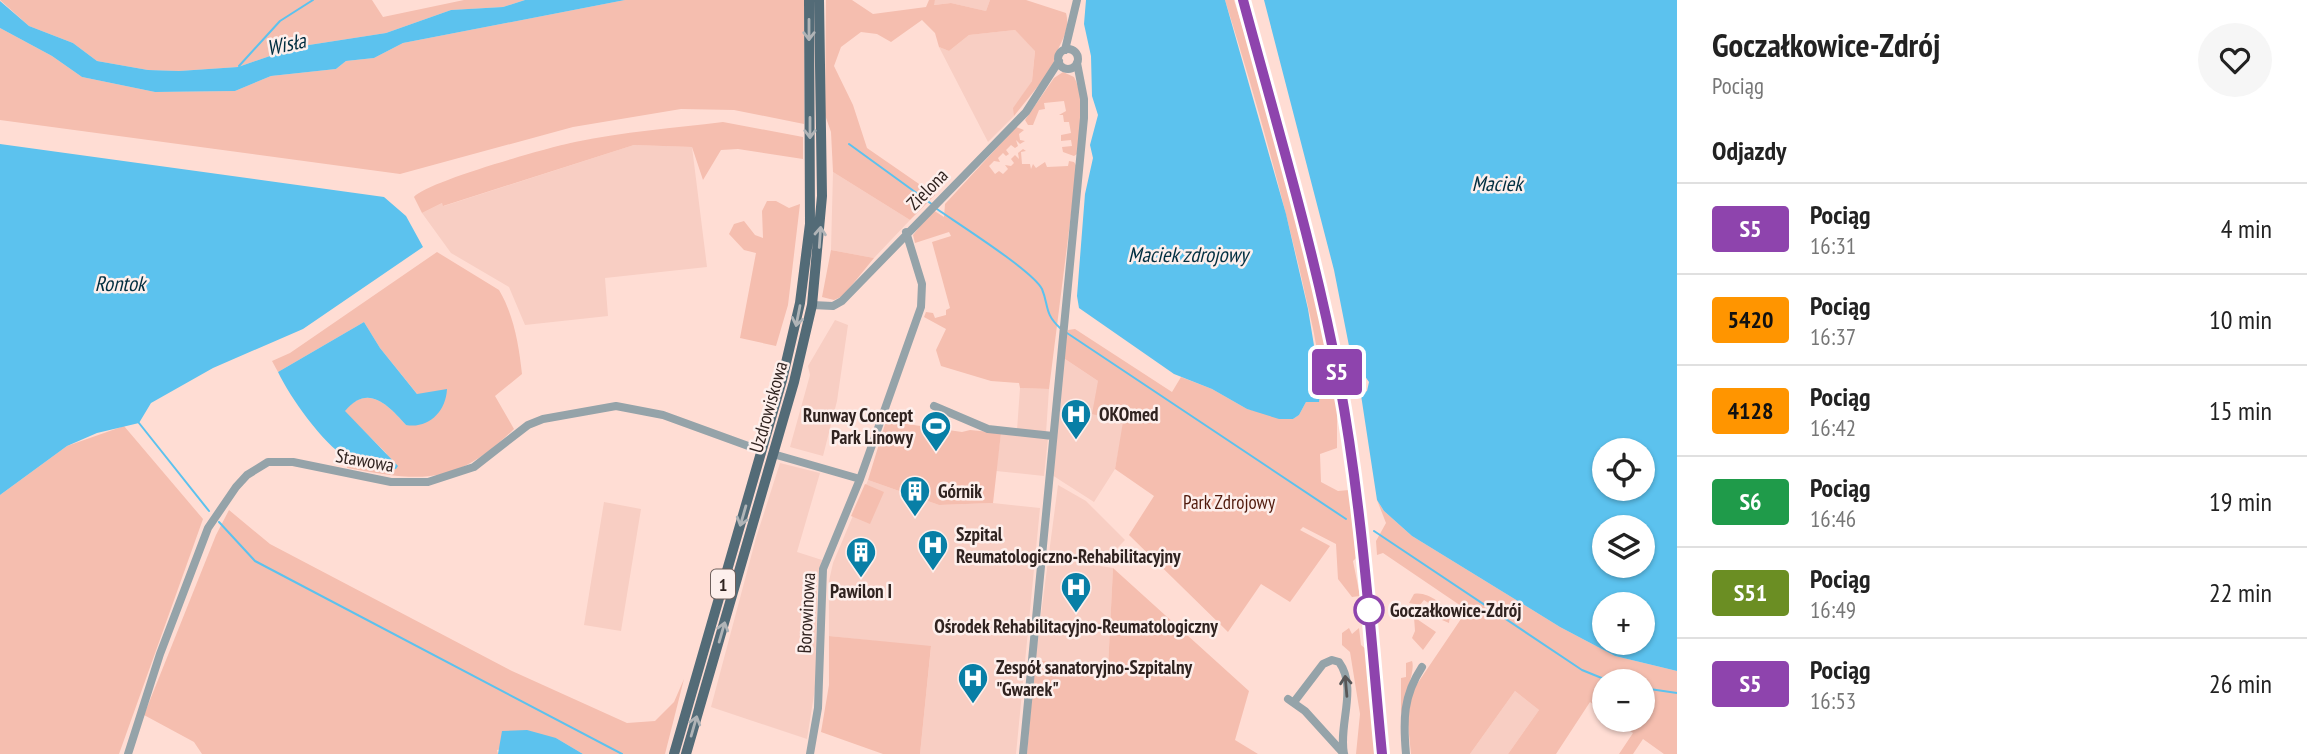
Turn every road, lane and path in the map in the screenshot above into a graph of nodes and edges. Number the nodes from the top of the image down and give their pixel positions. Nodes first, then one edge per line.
1 (809, 0) edge
2 (819, 0) edge
3 (1077, 0) edge
4 (1073, 27) junction
5 (1065, 50) junction
6 (1075, 52) junction
7 (1068, 65) junction
8 (906, 232) junction
9 (812, 305) junction
10 (934, 406) dead end
11 (1054, 436) junction
12 (762, 451) junction
13 (772, 454) junction
14 (768, 469) junction
15 (860, 480) junction
16 (1422, 667) dead end
17 (128, 754) edge
18 (674, 754) edge
19 (686, 754) edge
20 (810, 754) edge
21 (1023, 754) edge
22 (1344, 754) edge
23 (1406, 754) edge

1 -> 12 main road, Uzdrowiskowa / 1
9 -> 2 main road, Uzdrowiskowa / 1
3 - 4 street
4 - 5 street
4 - 6 street
5 - 6 street
5 - 7 street
6 - 7 street
7 - 8 street, Zielona
7 - 11 street
8 - 9 street, Zielona
8 - 15 street, Borowinowa
9 - 13 main road, Uzdrowiskowa / 1
10 - 11 street
11 - 21 street
12 - 14 main road
12 - 17 street, Stawowa
12 -> 18 main road, Uzdrowiskowa / 1
13 - 14 main road, Uzdrowiskowa / 1
13 - 15 street
19 -> 14 main road, Uzdrowiskowa / 1
15 - 20 street, Borowinowa
16 - 23 street
22 -> 22 street

